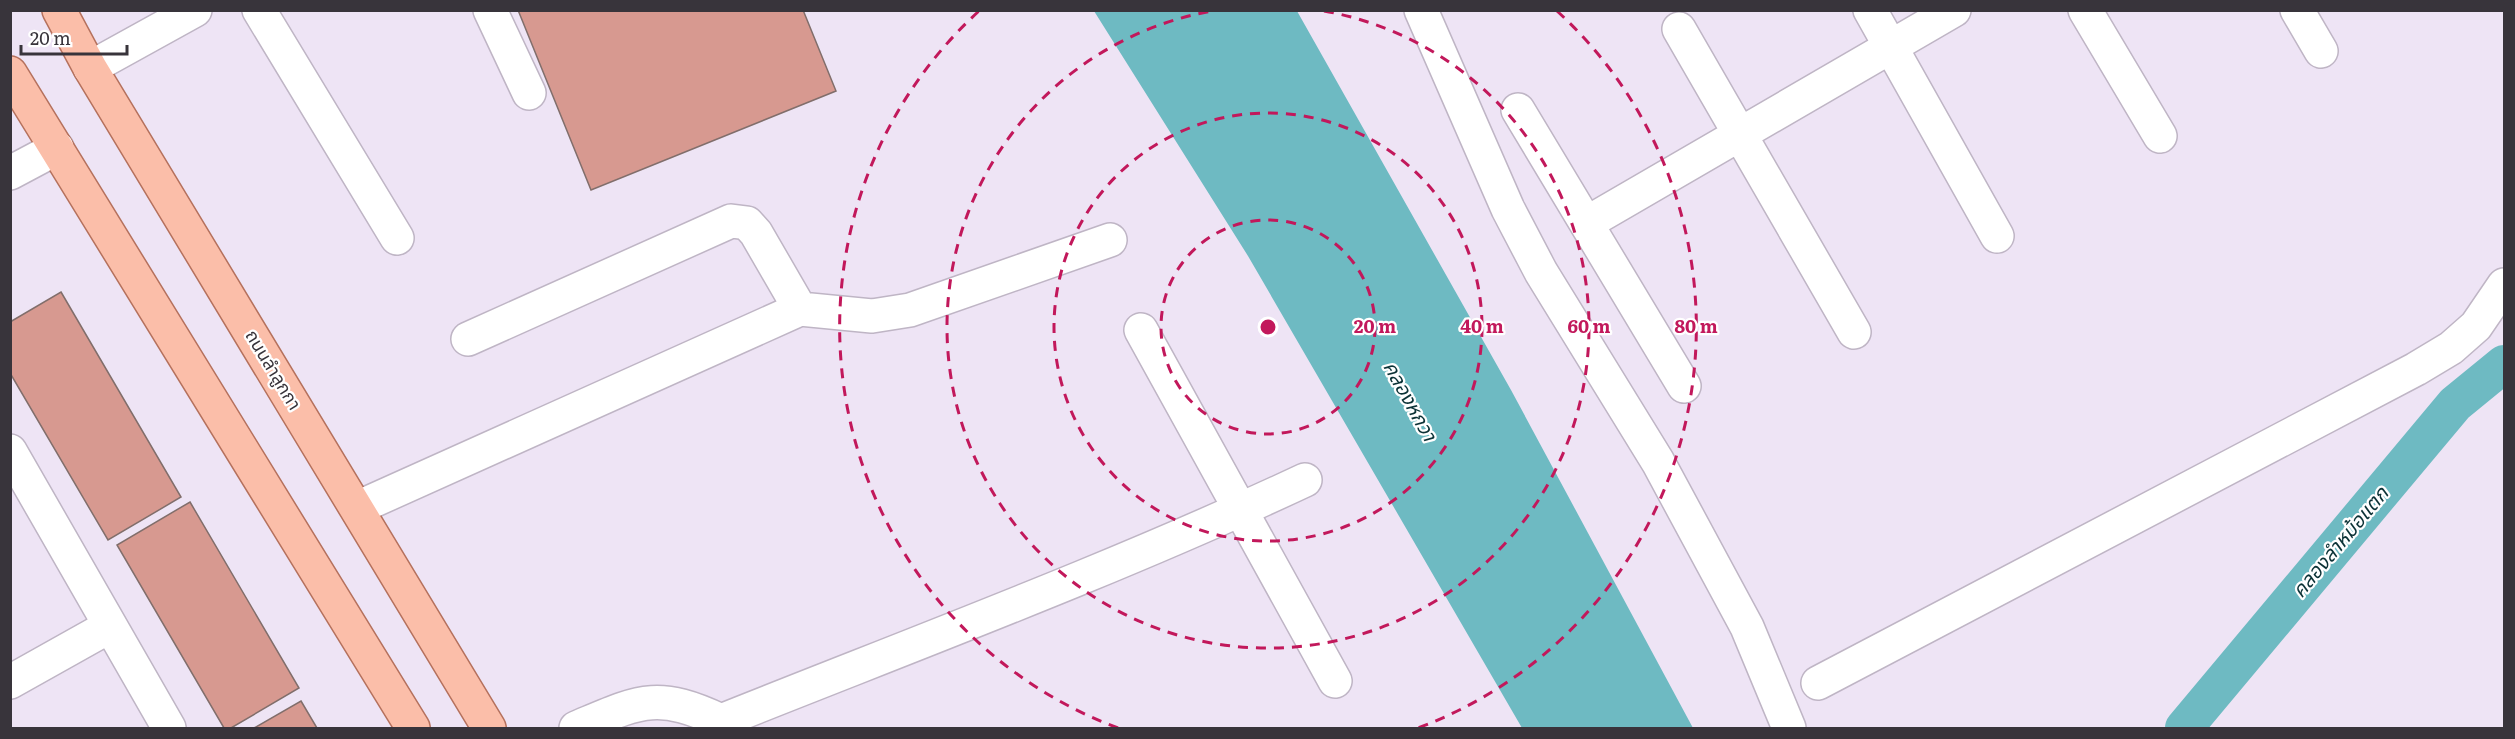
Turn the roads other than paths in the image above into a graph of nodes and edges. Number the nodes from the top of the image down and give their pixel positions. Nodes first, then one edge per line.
1 (59, 10) edge
2 (195, 10) edge
3 (259, 10) edge
4 (490, 10) edge
5 (1421, 10) edge
6 (1870, 10) edge
7 (1954, 10) edge
8 (2085, 10) edge
9 (2297, 10) edge
10 (1679, 29) dead end
11 (1891, 46) junction
12 (2321, 51) dead end
13 (90, 68) junction
14 (10, 73) edge
15 (529, 93) dead end
16 (1518, 110) dead end
17 (1740, 136) junction
18 (2160, 136) dead end
19 (57, 148) junction
20 (10, 173) edge
21 (1587, 223) junction
22 (1997, 236) dead end
23 (397, 238) dead end
24 (1110, 240) dead end
25 (2505, 285) edge
26 (800, 309) junction
27 (1141, 330) dead end
28 (1854, 332) dead end
29 (468, 339) dead end
30 (1684, 386) dead end
31 (10, 451) edge
32 (1305, 480) dead end
33 (357, 508) junction
34 (1240, 510) junction
35 (110, 626) junction
36 (1335, 681) dead end
37 (10, 682) edge
38 (1818, 683) dead end
39 (169, 729) edge
40 (413, 729) edge
41 (489, 729) edge
42 (576, 729) edge
43 (1790, 729) edge

1 - 13 main road, ถนนลำลูกกา
2 - 13 street
3 - 23 street
4 - 15 street
5 - 43 street
6 - 11 street
7 - 11 street
8 - 18 street
9 - 12 street
10 - 17 street
11 - 17 street
11 - 22 street
13 - 33 main road, ถนนลำลูกกา
14 - 19 main road
16 - 21 street
17 - 21 street
17 - 28 street
19 - 20 street
19 - 40 main road
21 - 30 street
24 - 26 street
25 - 38 street
26 - 29 street
26 - 33 street
27 - 34 street
31 - 35 street
32 - 34 street
33 - 41 main road, ถนนลำลูกกา
34 - 36 street
34 - 42 street
35 - 37 street
35 - 39 street

